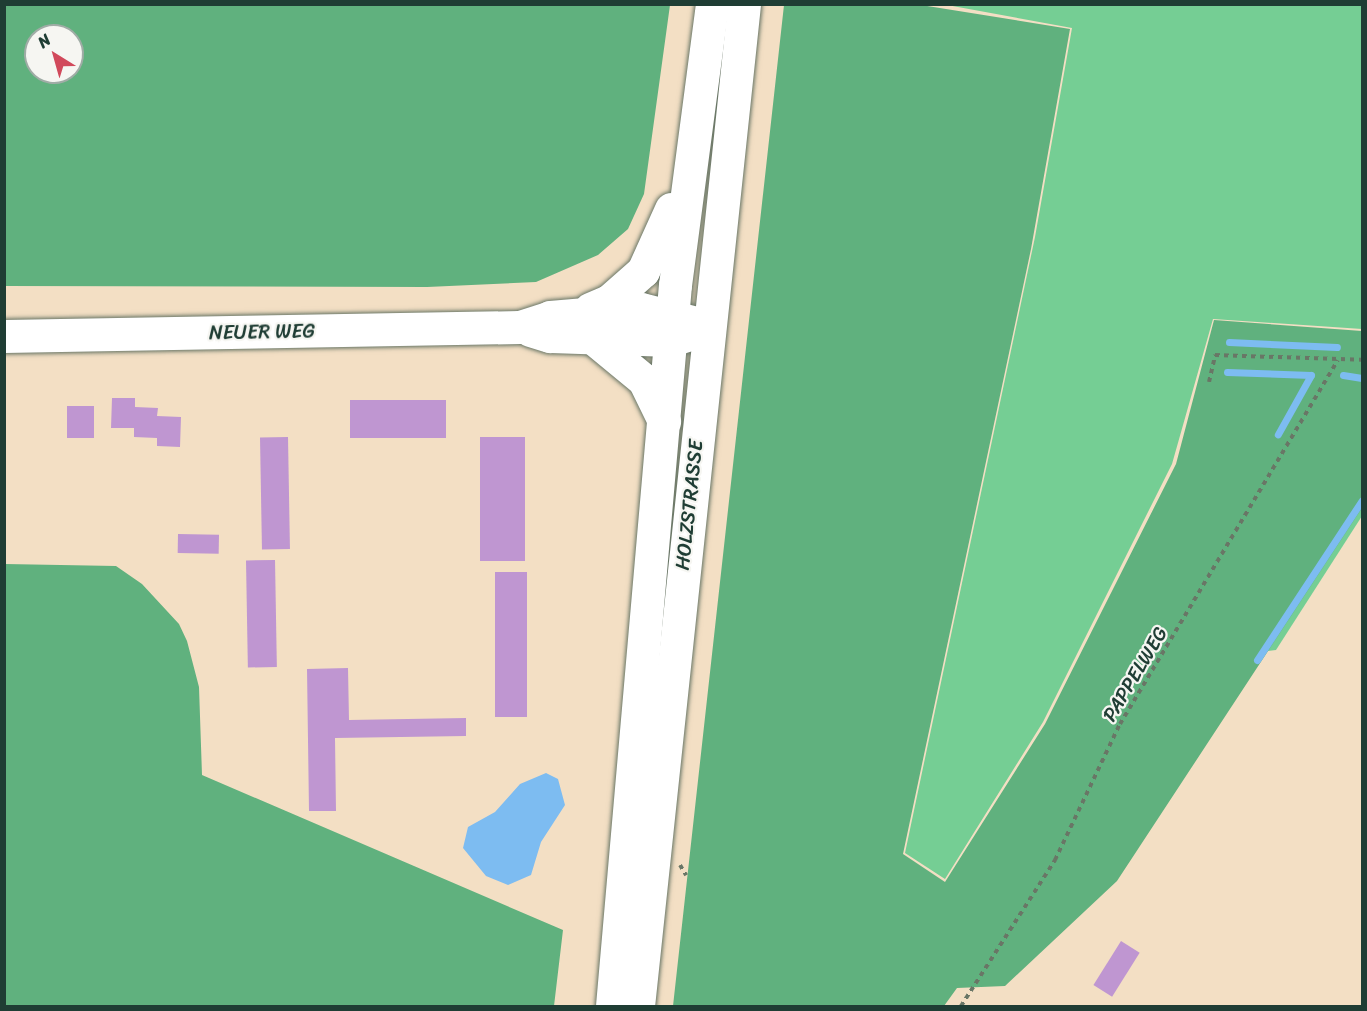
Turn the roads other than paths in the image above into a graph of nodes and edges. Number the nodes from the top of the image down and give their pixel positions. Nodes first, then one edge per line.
1 (712, 4) edge
2 (744, 4) edge
3 (689, 159) junction
4 (586, 326) junction
5 (708, 327) junction
6 (672, 328) junction
7 (4, 336) edge
8 (665, 424) junction
9 (612, 1006) edge
10 (638, 1006) edge

1 - 3 main road, HOLZSTRASSE
2 - 5 main road, HOLZSTRASSE
3 - 4 main road
3 - 6 main road, HOLZSTRASSE
4 - 6 main road, NEUER WEG
4 - 7 main road, NEUER WEG
4 - 8 main road
5 - 6 main road, NEUER WEG
5 - 10 main road, HOLZSTRASSE
6 - 8 main road, HOLZSTRASSE
8 - 9 main road, HOLZSTRASSE

